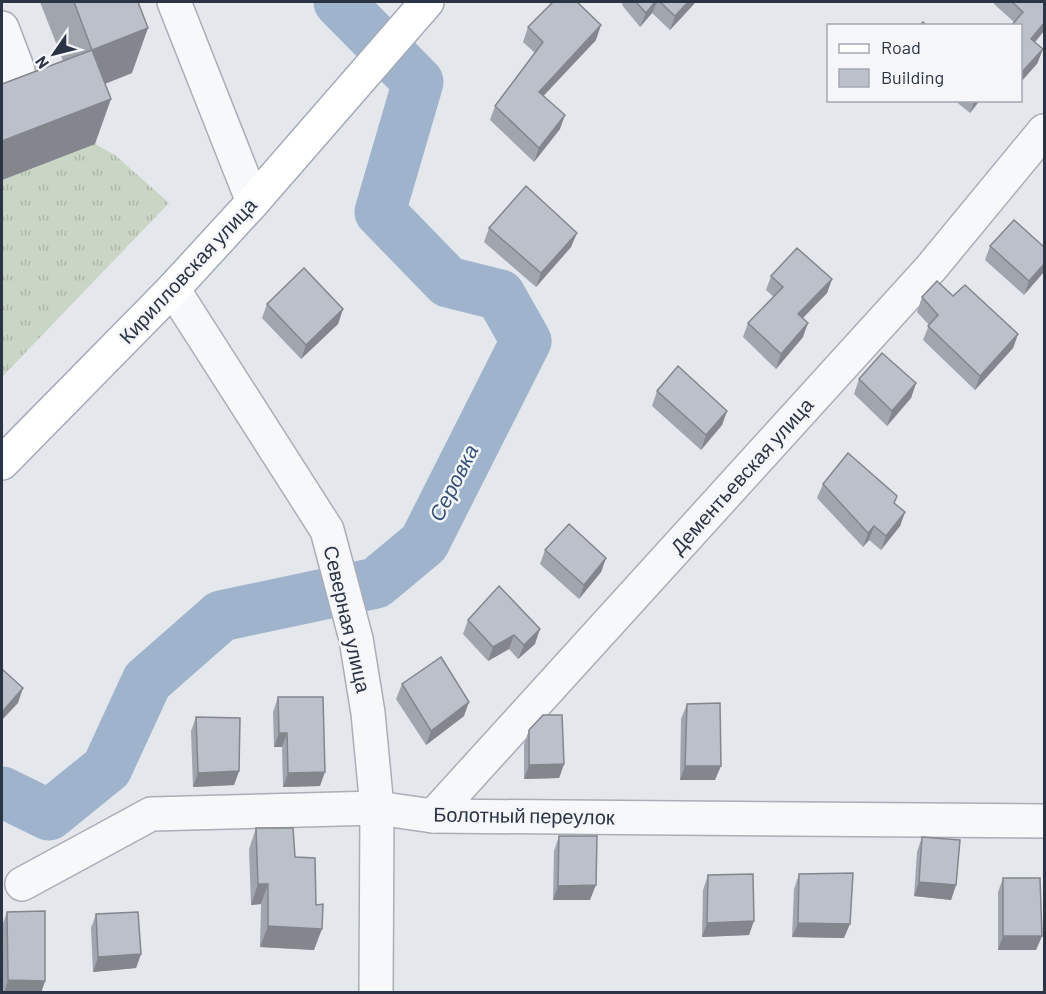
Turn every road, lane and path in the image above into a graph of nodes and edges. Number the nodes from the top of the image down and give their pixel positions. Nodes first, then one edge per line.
1 (174, 2) edge
2 (420, 10) edge
3 (2, 28) edge
4 (2, 81) edge
5 (1044, 131) edge
6 (253, 202) junction
7 (173, 289) junction
8 (2, 463) edge
9 (377, 808) junction
10 (433, 816) junction
11 (1044, 821) edge
12 (22, 884) dead end
13 (376, 993) edge

1 - 6 street
2 - 6 main road, Кирилловская улица
3 - 4 street
5 - 10 street, Дементьевская улица
6 - 7 main road, Кирилловская улица
7 - 8 main road, Кирилловская улица
7 - 9 street, Северная улица
9 - 10 street, Болотный переулок
9 - 12 street, Болотный переулок
9 - 13 street, Северная улица
10 - 11 street, Болотный переулок

